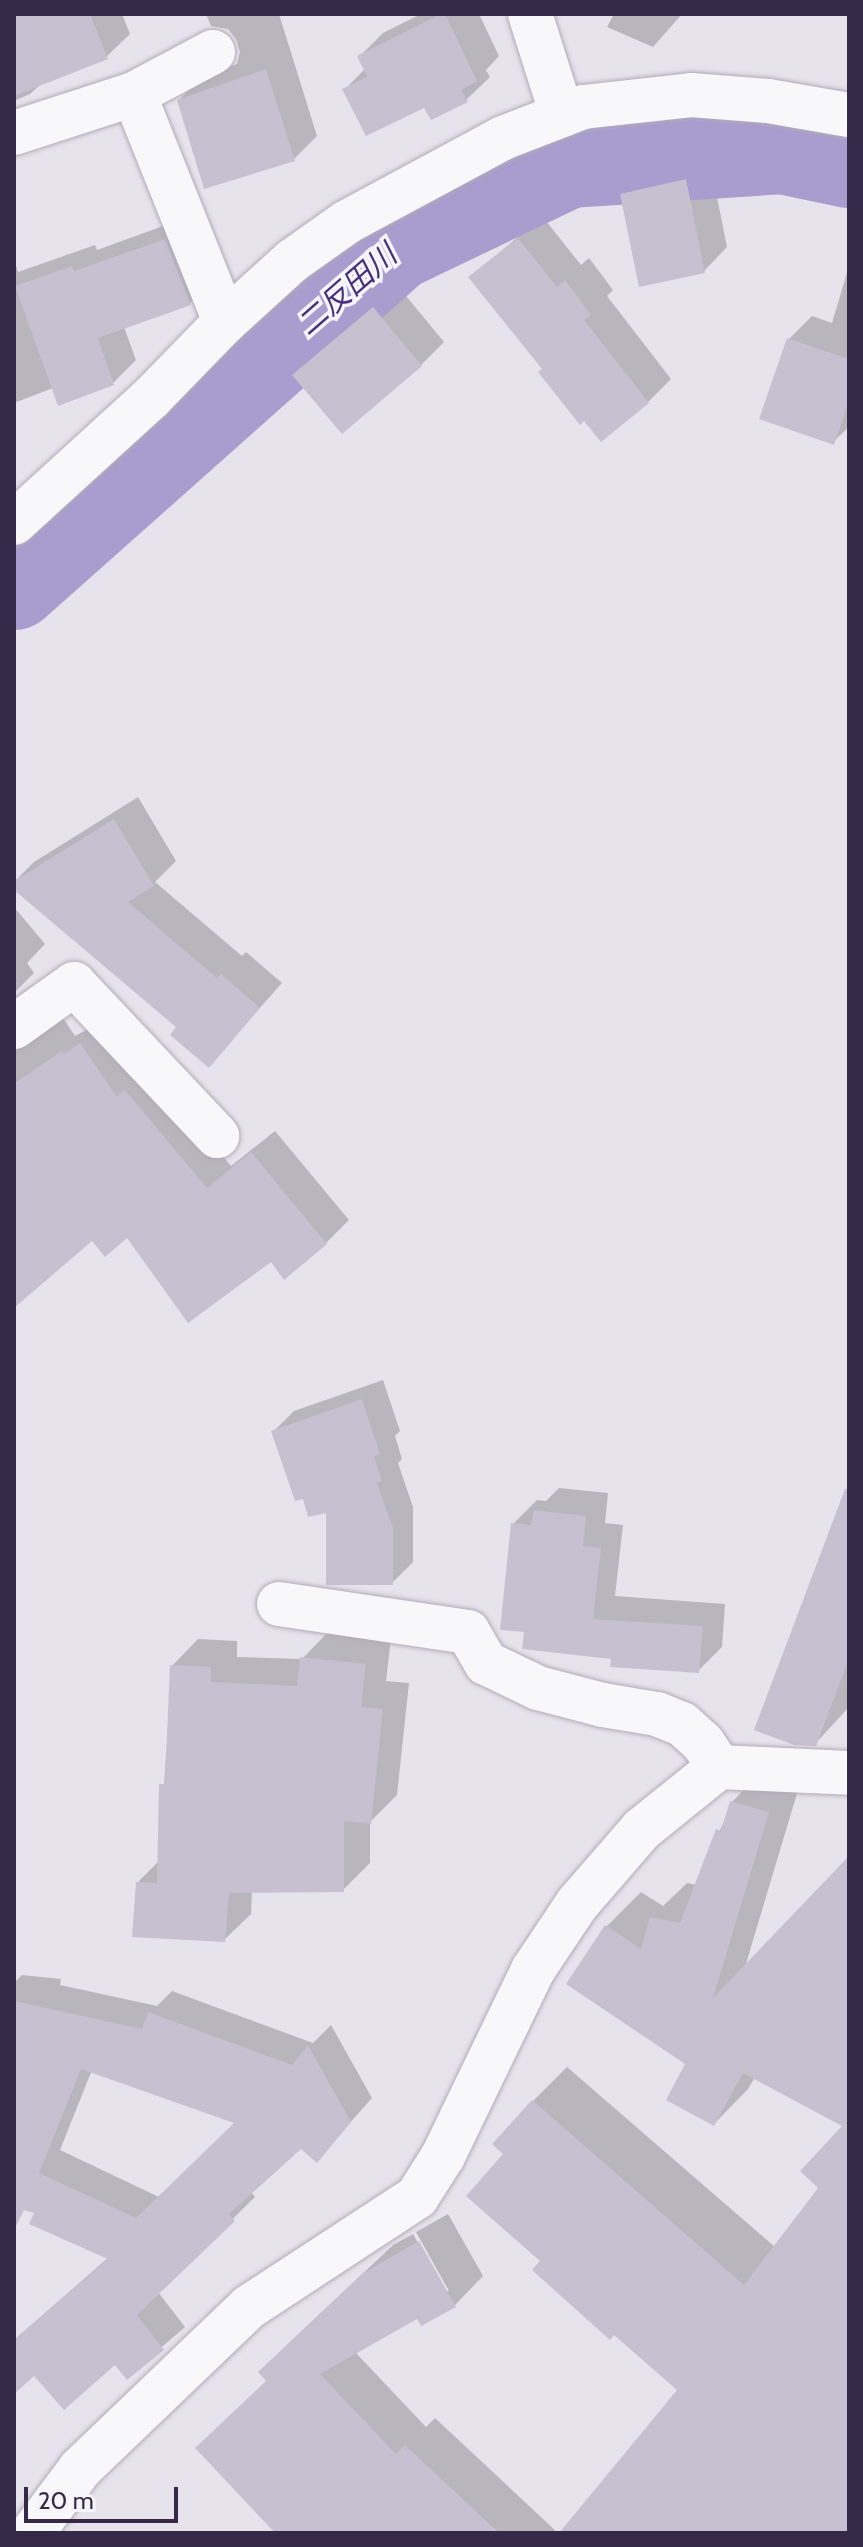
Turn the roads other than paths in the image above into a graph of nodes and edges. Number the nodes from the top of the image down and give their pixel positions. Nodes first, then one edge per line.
1 (530, 14) edge
2 (213, 52) dead end
3 (134, 94) junction
4 (562, 115) junction
5 (849, 115) edge
6 (14, 133) edge
7 (225, 322) junction
8 (14, 523) edge
9 (14, 1027) edge
10 (217, 1136) dead end
11 (279, 1604) dead end
12 (719, 1767) junction
13 (849, 1773) edge
14 (32, 2533) edge

1 - 4 street
2 - 3 street
3 - 6 street
3 - 7 street
4 - 5 street
4 - 7 street
7 - 8 street
9 - 10 street
11 - 12 street
12 - 13 street
12 - 14 street

